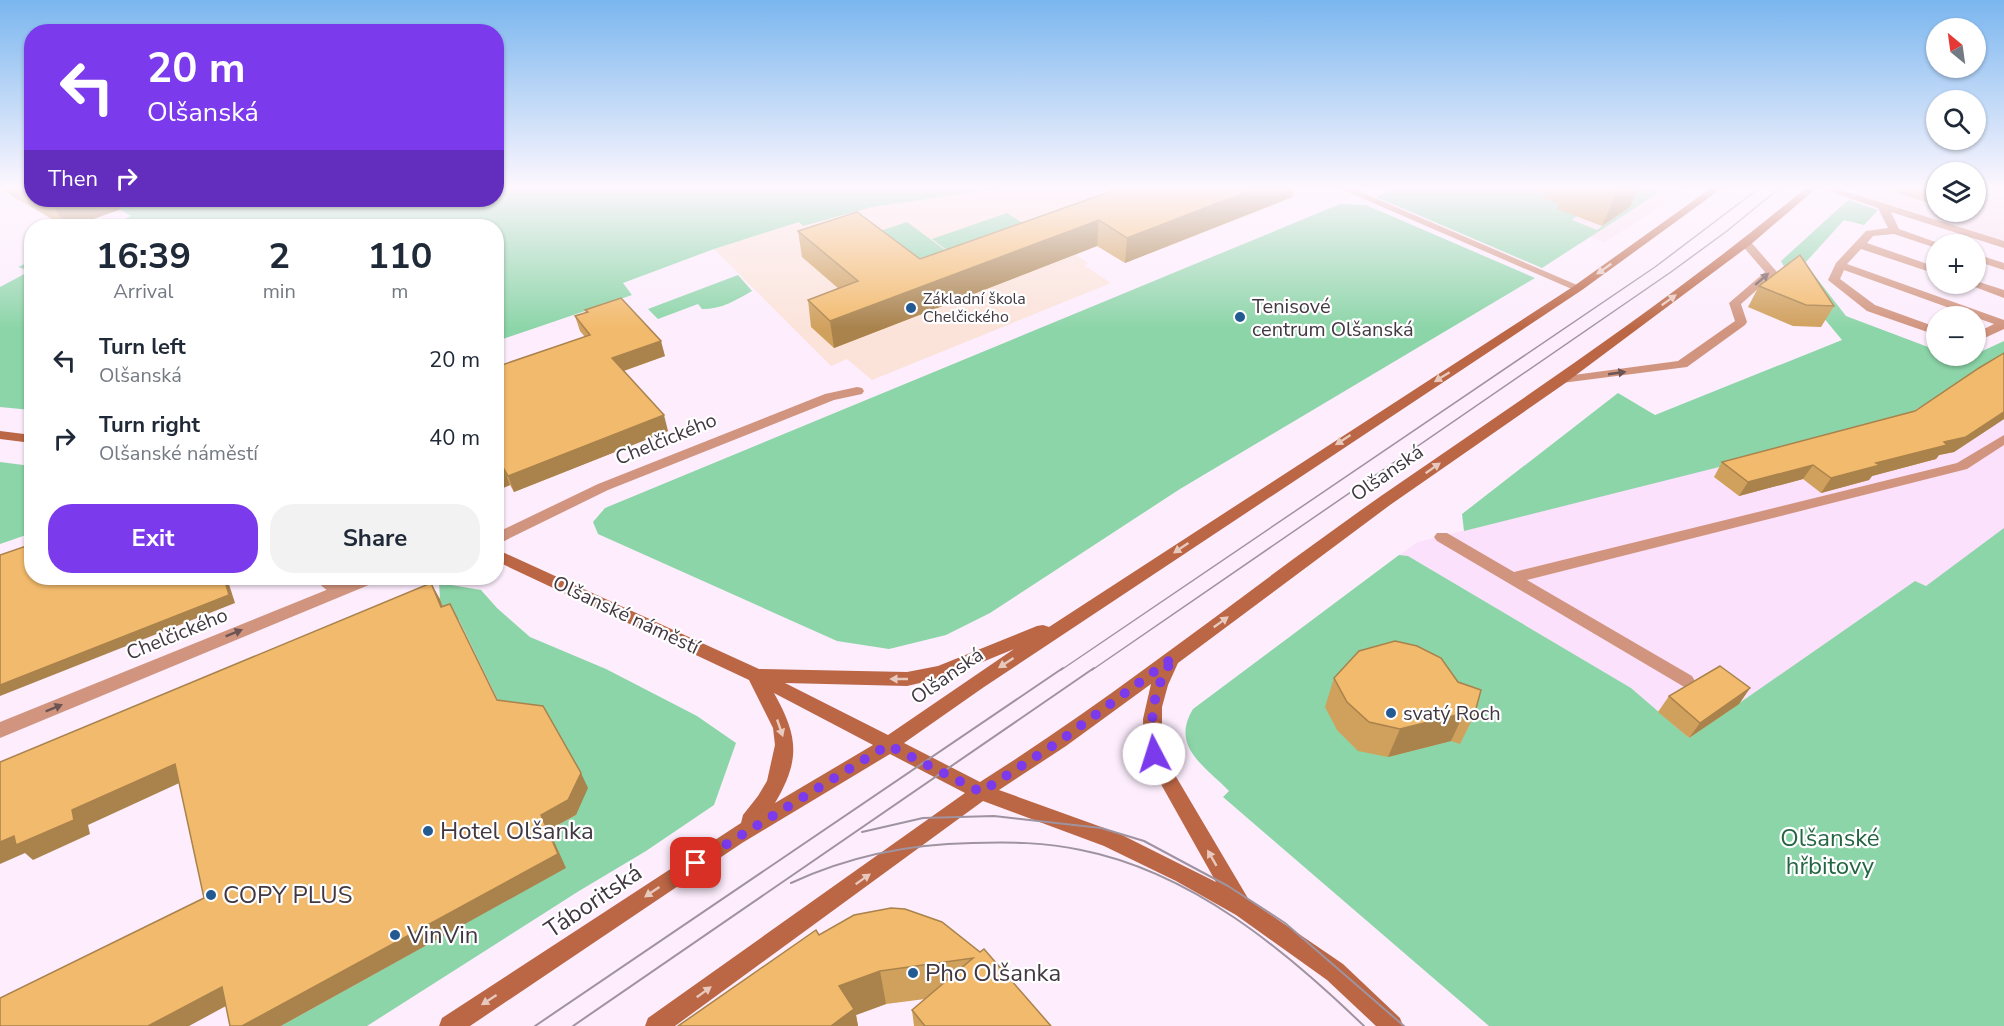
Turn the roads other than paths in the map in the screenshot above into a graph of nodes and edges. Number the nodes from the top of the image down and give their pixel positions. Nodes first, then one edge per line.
1 (1451, 234) edge
2 (1653, 234) edge
3 (1757, 234) edge
4 (1869, 234) edge
5 (1903, 234) edge
6 (1969, 234) edge
7 (1926, 242) edge
8 (1746, 243) junction
9 (1859, 244) junction
10 (2004, 245) edge
11 (1986, 261) edge
12 (1839, 265) junction
13 (1926, 267) edge
14 (2004, 267) edge
15 (1578, 288) junction
16 (1986, 288) edge
17 (2004, 294) edge
18 (2004, 324) edge
19 (1926, 327) edge
20 (1986, 333) edge
21 (1559, 381) junction
22 (857, 391) dead end
23 (0, 435) edge
24 (24, 438) edge
25 (2004, 439) edge
26 (504, 536) edge
27 (1442, 537) dead end
28 (504, 558) edge
29 (1512, 578) junction
30 (332, 585) edge
31 (352, 585) edge
32 (339, 590) junction
33 (1073, 620) junction
34 (1174, 657) junction
35 (755, 675) junction
36 (1686, 681) dead end
37 (0, 730) edge
38 (888, 745) junction
39 (981, 792) junction
40 (735, 837) junction
41 (1243, 908) junction
42 (450, 1026) edge
43 (656, 1026) edge
44 (1392, 1026) edge

1 - 15 street
2 -> 15 street, Olšanská
3 - 8 street, Olšanská
4 - 9 street
5 - 7 street
6 - 10 street
21 -> 8 street, Olšanská
21 -> 8 street
9 - 12 street
9 - 13 street
11 - 14 street
12 - 18 street
12 - 19 street
15 -> 33 street, Olšanská
16 - 17 street
18 - 20 street
34 -> 21 street, Olšanská
22 - 26 street, Chelčického
23 - 24 street
25 - 29 street
27 - 29 street
28 - 35 street, Olšanské náměstí
29 - 36 street
30 - 32 street
31 - 32 street, Chelčického
37 -> 32 street, Chelčického
33 -> 35 street, Olšanské náměstí
33 -> 38 street, Olšanská
34 - 39 street, Olšanská
41 -> 34 street, Olšanské náměstí
35 - 38 street, Olšanské náměstí
35 -> 40 street
38 - 39 street, Olšanské náměstí
38 - 40 street, Táboritská
39 - 41 street, Olšanské náměstí
43 -> 39 street
40 -> 42 street, Táboritská
41 - 44 street, Olšanské náměstí

